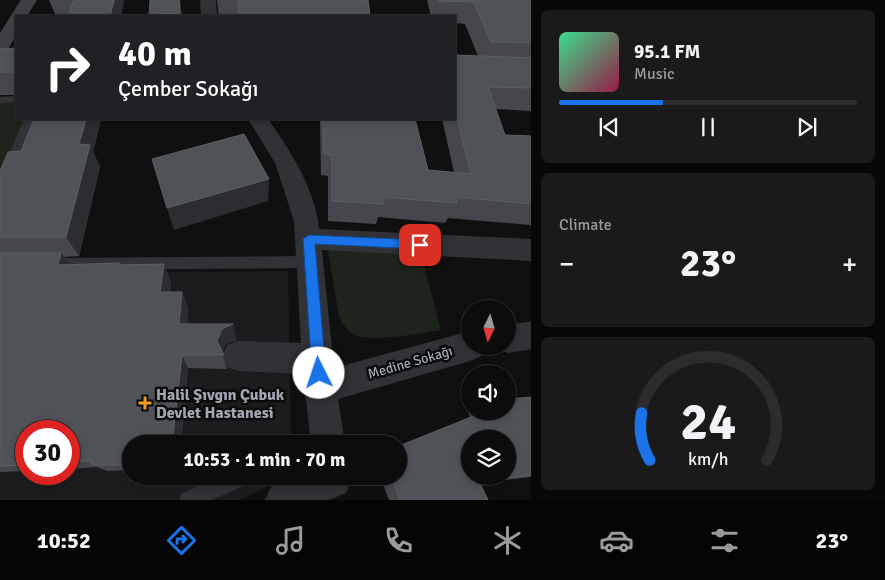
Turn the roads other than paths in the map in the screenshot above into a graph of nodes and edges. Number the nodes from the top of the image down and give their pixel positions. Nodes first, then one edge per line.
1 (30, 0) edge
2 (208, 0) edge
3 (21, 15) edge
4 (209, 15) edge
5 (15, 24) edge
6 (0, 48) edge
7 (15, 99) edge
8 (0, 100) edge
9 (30, 120) edge
10 (259, 120) edge
11 (0, 191) edge
12 (310, 250) junction
13 (531, 250) edge
14 (40, 264) edge
15 (531, 335) edge
16 (516, 337) edge
17 (461, 348) edge
18 (238, 356) dead end
19 (319, 373) junction
20 (326, 435) edge
21 (223, 485) edge
22 (303, 485) edge
23 (189, 500) edge
24 (284, 500) edge

1 - 3 main road
2 - 4 street
5 - 6 main road
7 - 8 lane
9 - 11 lane
10 - 12 street
12 - 13 street
12 - 14 lane
12 - 19 street
15 - 16 street
17 - 19 street, Medine Sokağı
18 - 19 street, Medine Sokağı
19 - 20 street
21 - 23 lane
22 - 24 street

